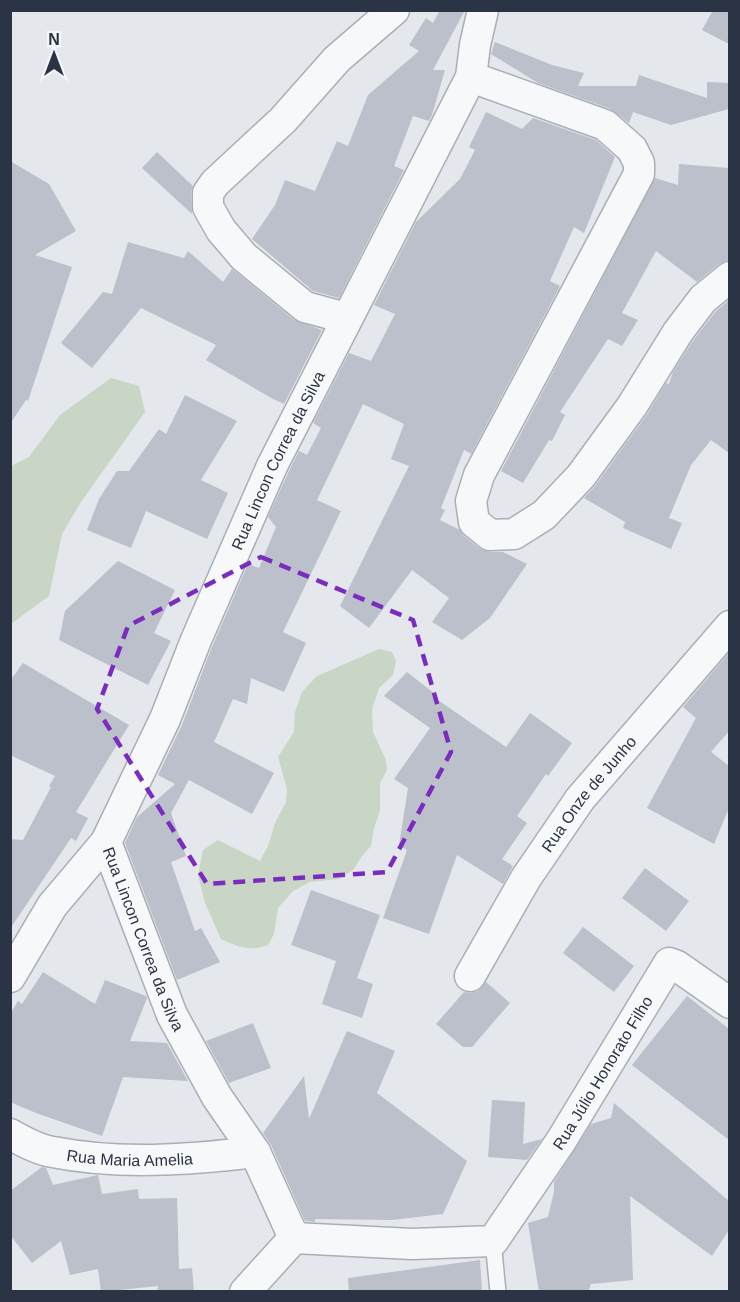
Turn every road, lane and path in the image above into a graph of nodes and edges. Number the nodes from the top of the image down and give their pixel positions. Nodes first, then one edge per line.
1 (394, 10) edge
2 (483, 10) edge
3 (471, 77) junction
4 (729, 277) edge
5 (346, 318) junction
6 (729, 626) edge
7 (106, 842) junction
8 (470, 976) dead end
9 (10, 977) edge
10 (729, 1003) edge
11 (10, 1134) edge
12 (255, 1152) junction
13 (294, 1238) junction
14 (493, 1241) junction
15 (245, 1292) edge
16 (498, 1292) edge

1 - 5 street
2 - 3 street, Rua Lincon Correa da Silva
3 - 4 street
3 - 5 street, Rua Lincon Correa da Silva
5 - 7 street, Rua Lincon Correa da Silva
6 - 8 street, Rua Onze de Junho
7 - 9 street
7 - 12 street, Rua Lincon Correa da Silva
10 - 14 street, Rua Júlio Honorato Filho
11 - 12 street, Rua Maria Amelia
12 - 13 street, Rua Lincon Correa da Silva
13 - 14 street
13 - 15 street
14 - 16 lane

